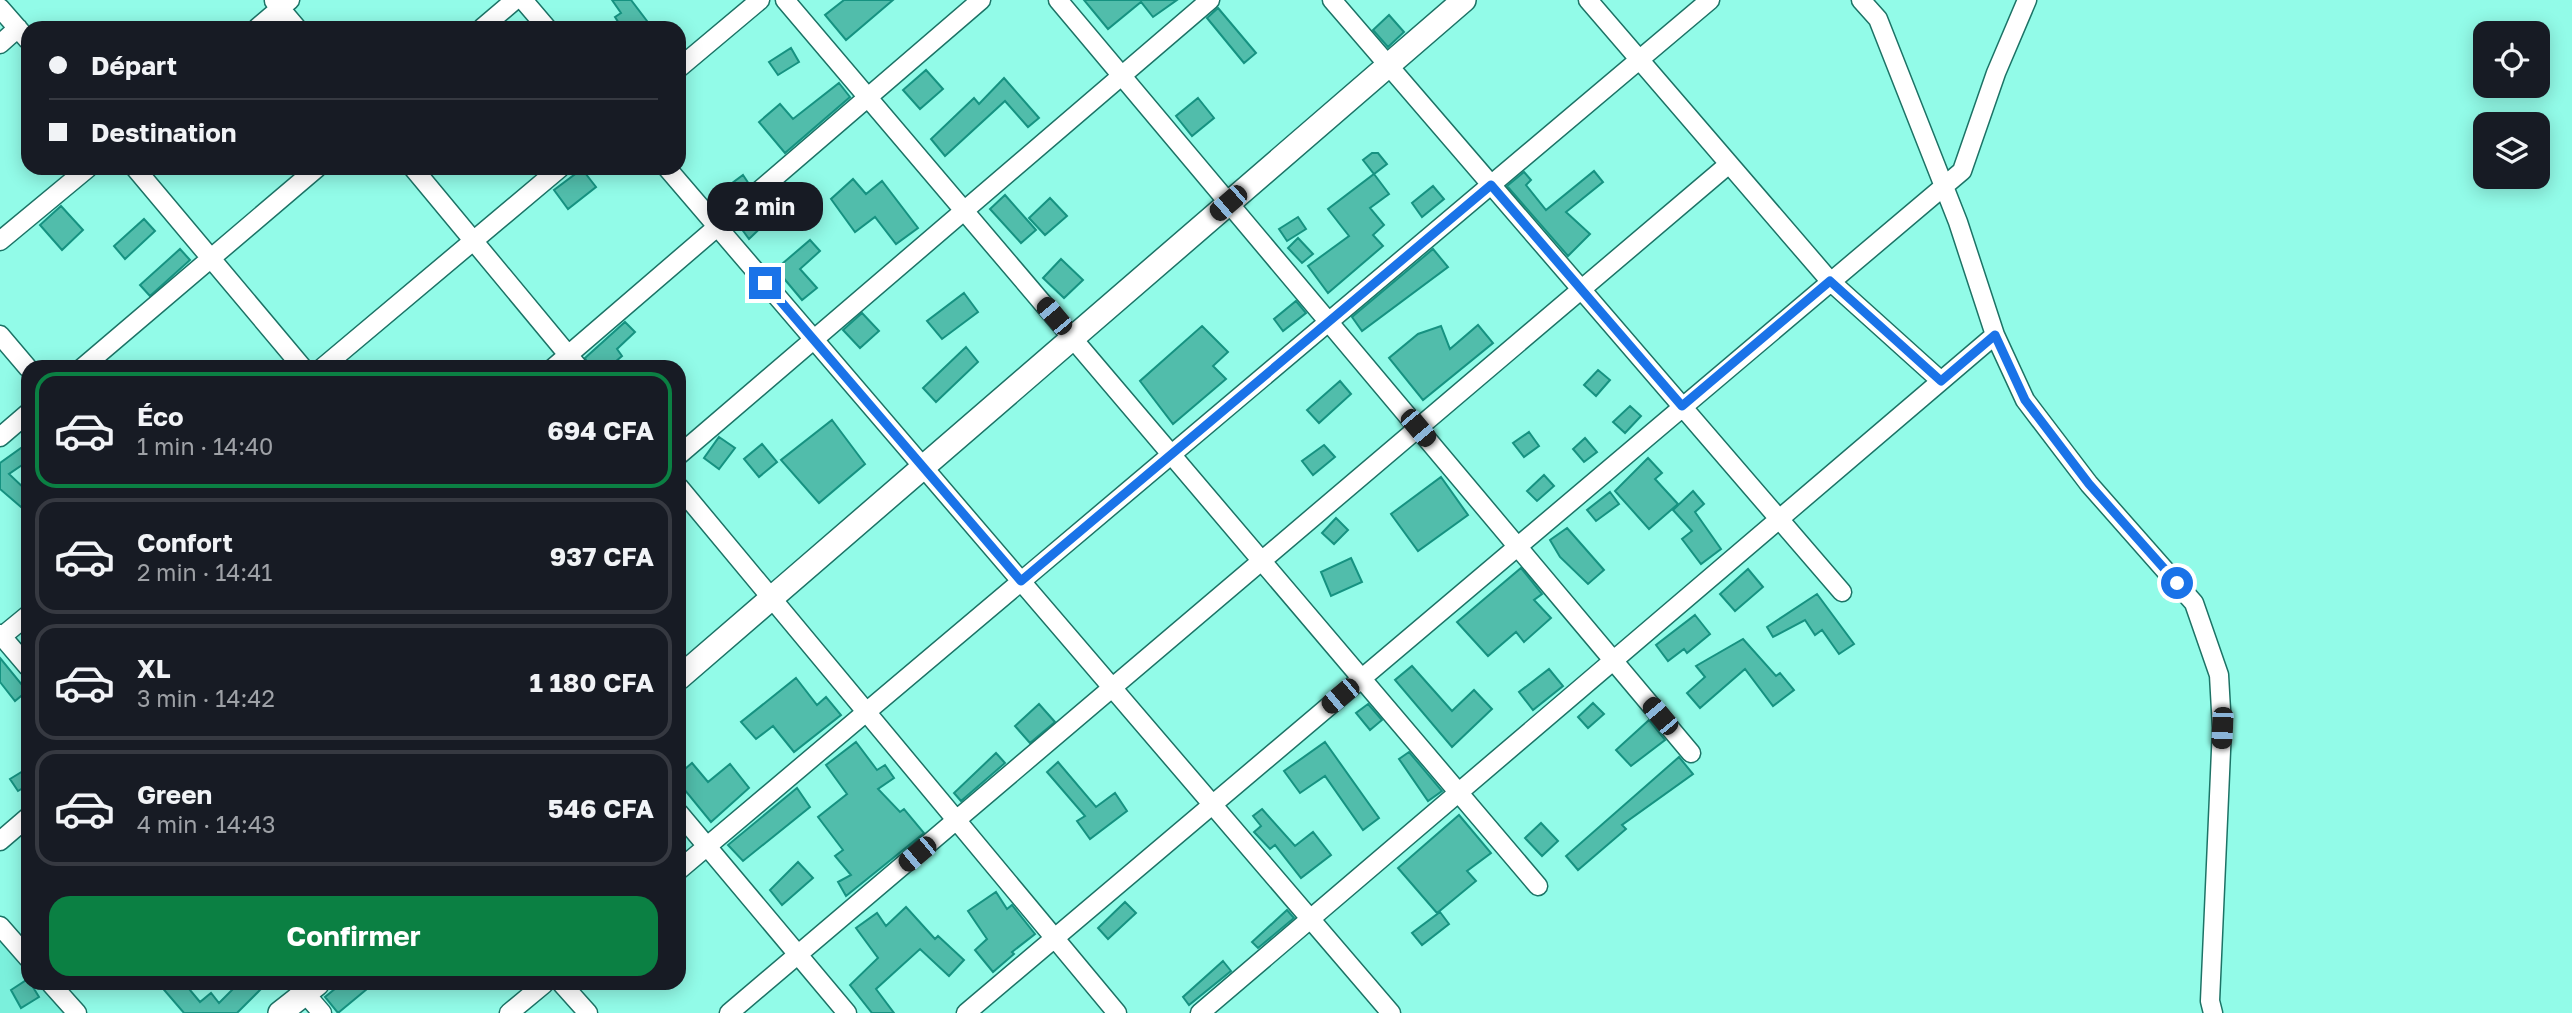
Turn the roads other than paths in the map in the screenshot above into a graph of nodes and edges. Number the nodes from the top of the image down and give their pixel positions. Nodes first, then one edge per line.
1 (515, 0) edge
2 (523, 0) edge
3 (760, 0) edge
4 (785, 0) edge
5 (981, 0) edge
6 (1058, 0) edge
7 (1210, 0) edge
8 (1332, 0) edge
9 (1464, 0) edge
10 (1588, 0) edge
11 (1710, 0) edge
12 (1861, 0) edge
13 (2027, 0) edge
14 (281, 3) edge
15 (0, 8) edge
16 (264, 21) edge
17 (293, 21) edge
18 (490, 21) edge
19 (541, 21) edge
20 (21, 32) edge
21 (21, 35) edge
22 (0, 44) edge
23 (1640, 60) junction
24 (686, 62) edge
25 (1388, 65) junction
26 (1121, 76) junction
27 (868, 97) junction
28 (1729, 164) junction
29 (80, 175) edge
30 (141, 175) edge
31 (309, 175) edge
32 (419, 175) edge
33 (552, 175) edge
34 (673, 175) edge
35 (1491, 185) junction
36 (1944, 186) junction
37 (1228, 203) junction
38 (964, 210) junction
39 (717, 227) junction
40 (474, 240) junction
41 (0, 241) edge
42 (211, 258) junction
43 (1830, 281) junction
44 (1581, 289) junction
45 (1329, 322) junction
46 (0, 335) edge
47 (1995, 335) junction
48 (1072, 337) junction
49 (814, 340) junction
50 (21, 360) edge
51 (91, 360) edge
52 (296, 360) edge
53 (332, 360) edge
54 (573, 360) edge
55 (575, 360) edge
56 (1941, 381) junction
57 (1682, 406) junction
58 (21, 419) edge
59 (1418, 428) junction
60 (0, 437) edge
61 (686, 449) edge
62 (1171, 455) junction
63 (923, 467) junction
64 (686, 495) edge
65 (1779, 519) junction
66 (1517, 546) junction
67 (1262, 561) junction
68 (1021, 581) junction
69 (1843, 592) dead end
70 (771, 598) junction
71 (21, 620) edge
72 (1, 636) edge
73 (21, 659) edge
74 (1613, 660) junction
75 (686, 672) edge
76 (1362, 678) junction
77 (1112, 688) junction
78 (866, 712) junction
79 (1691, 753) dead end
80 (1458, 792) junction
81 (1212, 805) junction
82 (957, 820) junction
83 (21, 821) edge
84 (686, 821) edge
85 (3, 831) edge
86 (707, 846) junction
87 (686, 864) edge
88 (1538, 886) dead end
89 (1310, 919) junction
90 (0, 926) edge
91 (1055, 938) junction
92 (21, 950) edge
93 (798, 955) junction
94 (56, 990) edge
95 (303, 990) edge
96 (308, 990) edge
97 (537, 990) edge
98 (567, 990) edge
99 (77, 1013) edge
100 (280, 1013) edge
101 (322, 1013) edge
102 (509, 1013) edge
103 (588, 1013) edge
104 (729, 1013) edge
105 (847, 1013) edge
106 (967, 1013) edge
107 (1117, 1013) edge
108 (1199, 1013) edge
109 (1391, 1013) edge
110 (2213, 1013) edge

1 - 18 street
2 - 19 street
3 - 24 street
4 - 27 street
5 - 27 street
6 - 26 street
7 - 26 street
8 - 25 street
9 - 25 street
10 - 23 street
11 - 23 street
12 - 36 street
13 - 36 street
14 - 16 street
14 - 17 street
15 - 20 street
21 - 22 street
23 - 28 street
23 - 35 street
25 - 35 street
25 - 37 street
26 - 37 street
26 - 38 street
27 - 38 street
27 - 39 street
28 - 43 street
28 - 44 street
29 - 41 street
30 - 42 street
31 - 42 street
32 - 40 street
33 - 40 street
34 - 39 street
35 - 44 street
35 - 45 street
36 - 43 street
36 - 47 street
37 - 45 street
37 - 48 street
38 - 48 street
38 - 49 street
39 - 49 street
39 - 55 street
40 - 53 street
40 - 54 street
42 - 51 street
42 - 52 street
43 - 56 street
43 - 57 street
44 - 57 street
44 - 59 street
45 - 59 street
45 - 62 street
46 - 50 street
47 - 56 street
47 - 110 street
48 - 62 street
48 - 63 street
49 - 61 street
49 - 63 street
56 - 65 street
57 - 65 street
57 - 66 street
58 - 60 street
59 - 66 street
59 - 67 street
62 - 67 street
62 - 68 street
63 - 68 street
63 - 70 street
64 - 70 street
65 - 69 street
65 - 74 street
66 - 74 street
66 - 76 street
67 - 76 street
67 - 77 street
68 - 77 street
68 - 78 street
70 - 75 street
70 - 78 street
71 - 72 street
72 - 73 street
74 - 79 street
74 - 80 street
76 - 80 street
76 - 81 street
77 - 81 street
77 - 82 street
78 - 82 street
78 - 86 street
80 - 88 street
80 - 89 street
81 - 89 street
81 - 91 street
82 - 91 street
82 - 93 street
83 - 85 street
84 - 86 street
86 - 87 street
86 - 93 street
89 - 108 street
89 - 109 street
90 - 92 street
91 - 106 street
91 - 107 street
93 - 104 street
93 - 105 street
94 - 99 street
95 - 100 street
96 - 101 street
97 - 102 street
98 - 103 street

